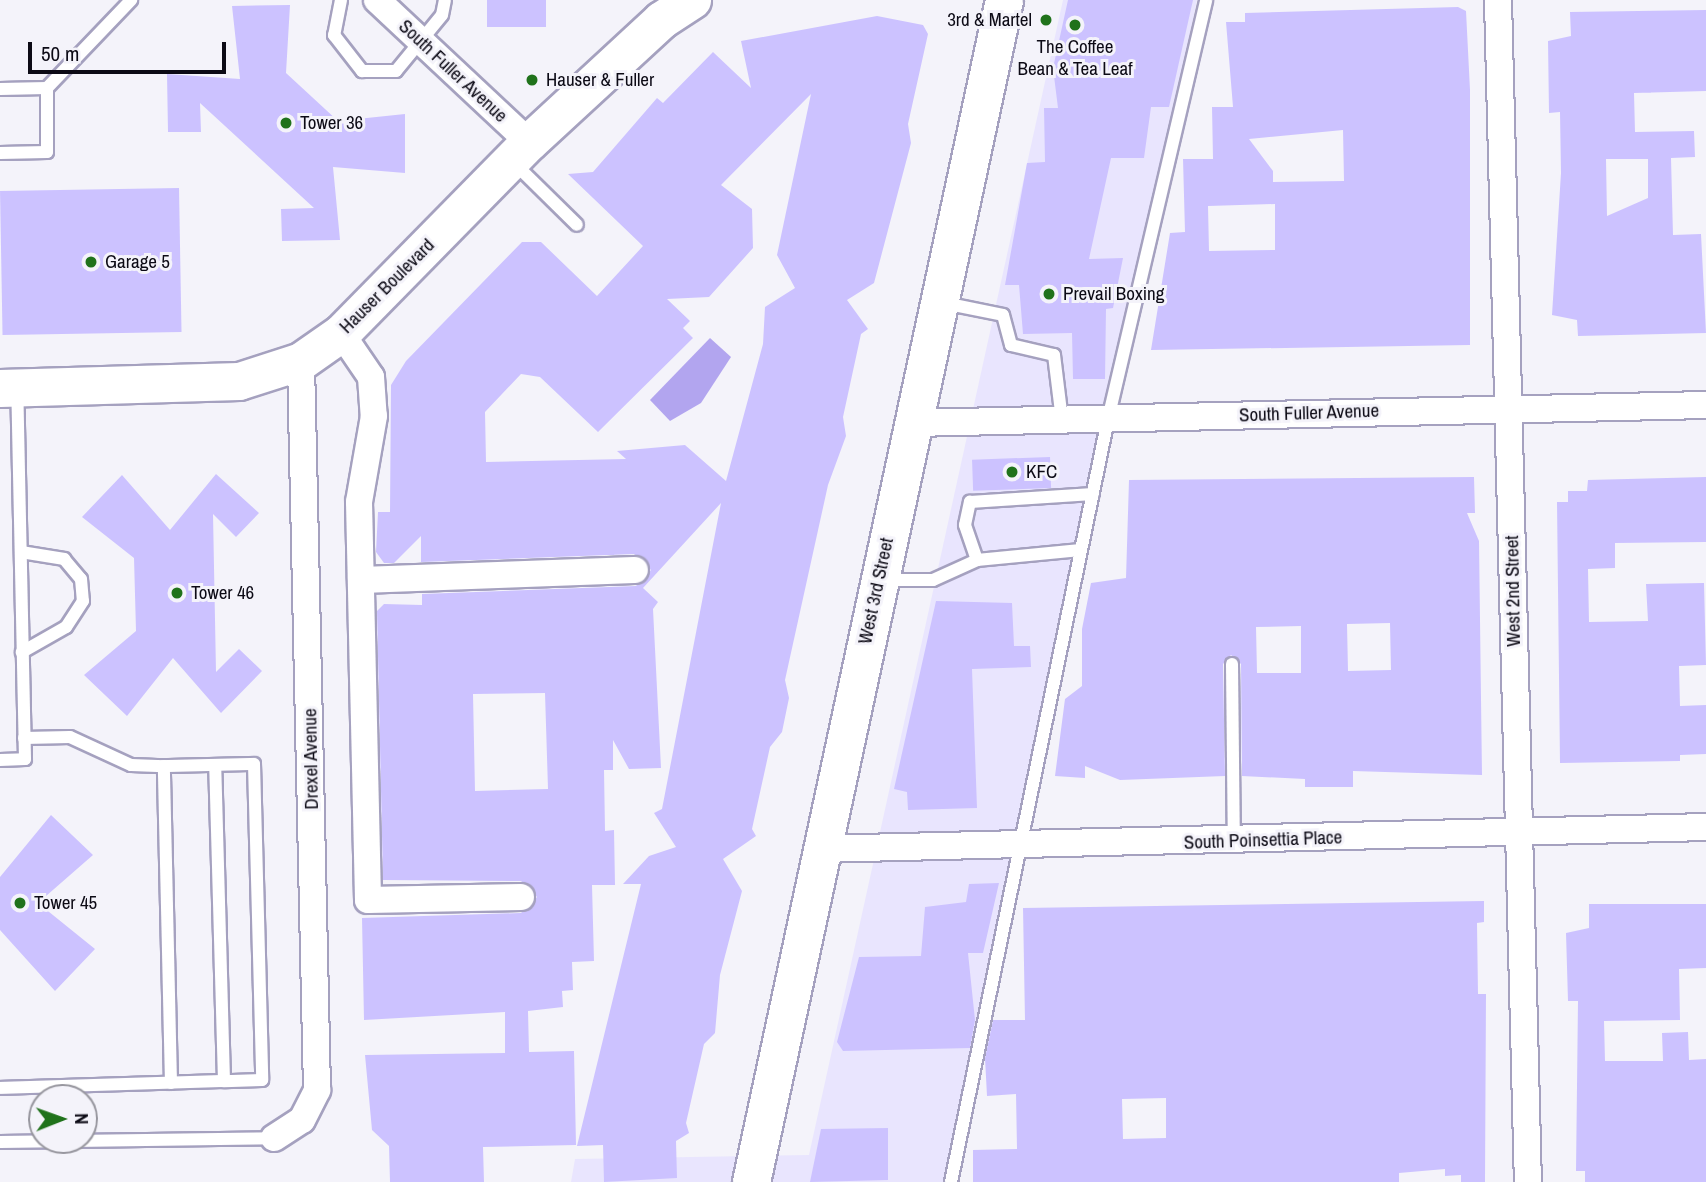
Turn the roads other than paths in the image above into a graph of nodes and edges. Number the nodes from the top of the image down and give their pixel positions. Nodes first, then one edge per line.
1 (131, 0) edge
2 (341, 0) edge
3 (377, 0) edge
4 (445, 0) edge
5 (692, 0) edge
6 (1004, 0) edge
7 (1206, 0) edge
8 (1498, 0) edge
9 (419, 39) junction
10 (47, 88) junction
11 (0, 89) edge
12 (520, 151) junction
13 (0, 153) edge
14 (577, 225) dead end
15 (939, 303) junction
16 (341, 333) junction
17 (301, 361) junction
18 (9, 387) edge
19 (1706, 405) edge
20 (1509, 407) junction
21 (1108, 419) junction
22 (1062, 420) junction
23 (913, 423) junction
24 (1093, 494) junction
25 (21, 548) junction
26 (1082, 551) junction
27 (977, 560) junction
28 (635, 570) dead end
29 (361, 580) junction
30 (878, 580) junction
31 (22, 652) junction
32 (1233, 664) dead end
33 (24, 738) junction
34 (0, 760) edge
35 (215, 765) junction
36 (164, 766) junction
37 (1706, 827) edge
38 (1517, 831) junction
39 (1234, 841) junction
40 (1021, 845) junction
41 (820, 849) junction
42 (522, 897) dead end
43 (224, 1081) junction
44 (171, 1083) junction
45 (0, 1088) edge
46 (274, 1138) joint
47 (0, 1142) edge
48 (751, 1182) edge
49 (951, 1182) edge
50 (1528, 1182) edge

1 - 10 lane
2 - 9 lane
3 - 9 street, South Fuller Avenue
4 - 9 lane
5 - 12 main road, Hauser Boulevard
6 - 15 main road, West 3rd Street
7 - 21 lane
8 - 20 street, West 2nd Street
9 - 12 street, South Fuller Avenue
10 - 11 lane
10 - 13 lane
12 - 14 lane
12 - 16 main road, Hauser Boulevard
15 - 22 lane
15 - 23 main road, West 3rd Street
16 - 17 main road, Hauser Boulevard
16 - 29 street
17 - 18 main road, Hauser Boulevard
17 - 46 street, Drexel Avenue
18 - 25 lane
19 - 20 street, South Fuller Avenue
20 - 21 street, South Fuller Avenue
20 - 38 street, West 2nd Street
21 - 22 street, South Fuller Avenue
21 - 24 lane
22 - 23 street, South Fuller Avenue
23 - 30 main road, West 3rd Street
24 - 26 lane
24 - 27 lane
25 - 31 lane
25 - 31 lane
26 - 27 lane
26 - 40 lane
27 - 30 lane
28 - 29 street
29 - 42 street
30 - 41 main road, West 3rd Street
31 - 33 lane
32 - 39 lane
33 - 34 lane
33 - 36 lane
35 - 36 lane
35 - 43 lane
35 - 43 lane
36 - 44 lane
37 - 38 street, South Poinsettia Place
38 - 39 street, South Poinsettia Place
38 - 50 street, West 2nd Street
39 - 40 street, South Poinsettia Place
40 - 41 street, South Poinsettia Place
40 - 49 lane
41 - 48 main road, West 3rd Street
43 - 44 lane
44 - 45 lane
46 - 47 lane

